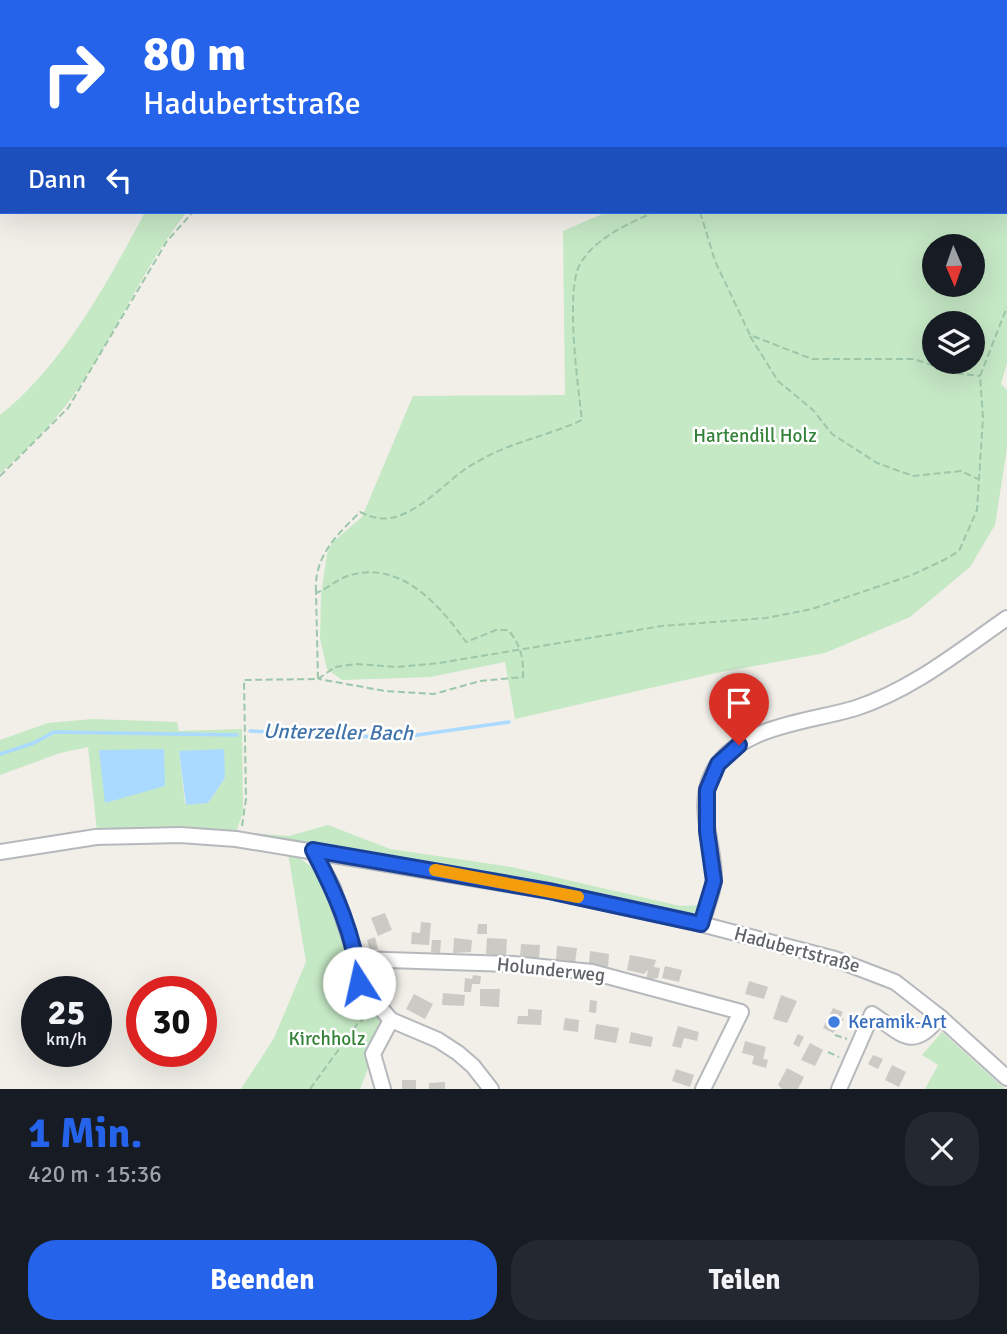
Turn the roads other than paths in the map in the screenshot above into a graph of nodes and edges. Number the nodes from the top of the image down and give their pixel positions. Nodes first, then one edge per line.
1 (1007, 618) edge
2 (313, 850) junction
3 (0, 852) edge
4 (701, 924) junction
5 (357, 959) junction
6 (940, 1017) junction
7 (391, 1020) junction
8 (1007, 1078) edge
9 (383, 1089) edge
10 (491, 1089) edge
11 (703, 1089) edge
12 (839, 1089) edge

1 - 4 street
2 - 3 street, Hadubertstraße
2 - 4 street, Hadubertstraße
2 - 5 street
4 - 6 street, Hadubertstraße
5 - 7 street
5 - 11 street, Holunderweg
6 - 8 street, Hadubertstraße
6 - 12 street
7 - 9 street
7 - 10 street

